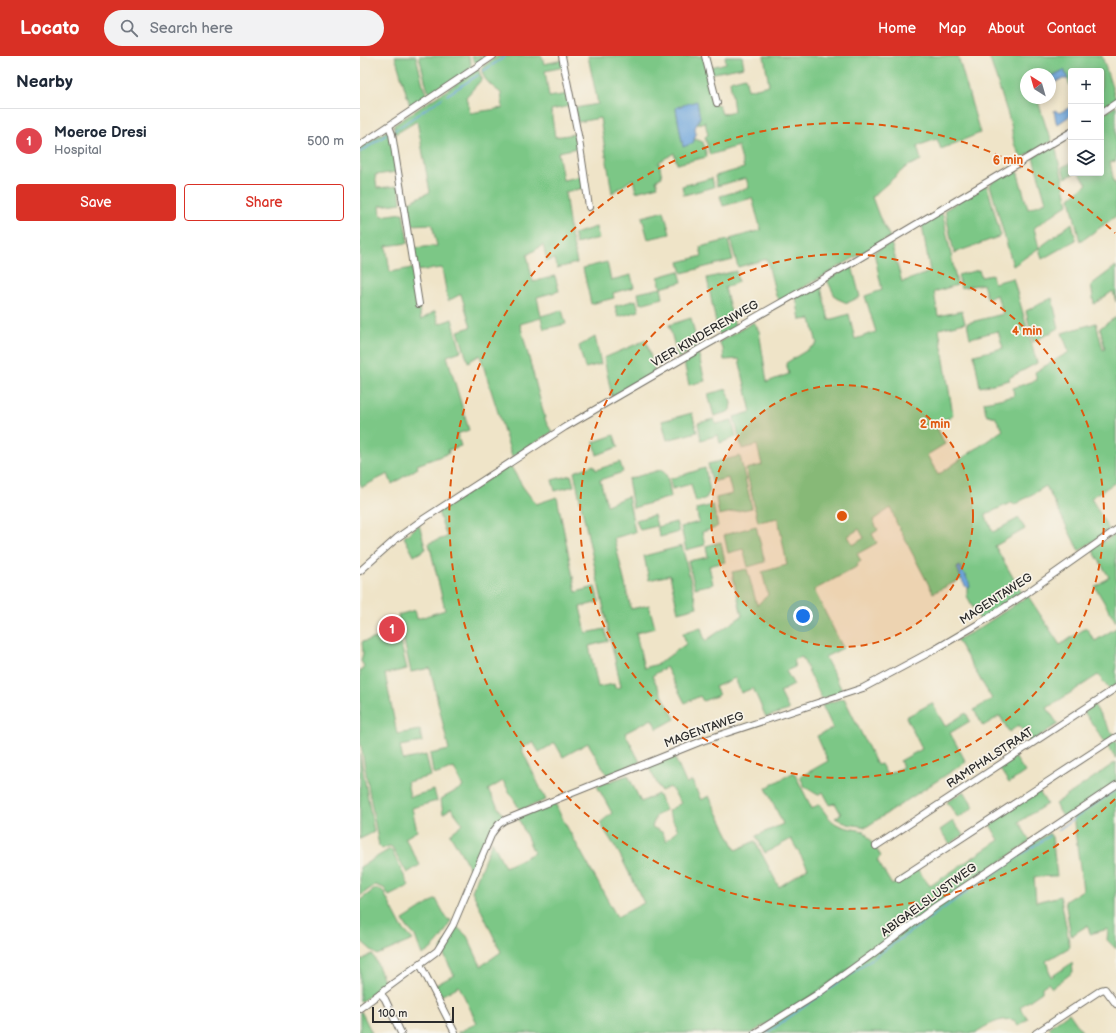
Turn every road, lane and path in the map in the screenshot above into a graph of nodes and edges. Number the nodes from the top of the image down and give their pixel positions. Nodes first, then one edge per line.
1 (493, 56) edge
2 (562, 56) edge
3 (705, 56) edge
4 (717, 103) dead end
5 (1116, 103) edge
6 (1104, 111) edge
7 (389, 126) junction
8 (1068, 134) edge
9 (360, 145) edge
10 (589, 207) dead end
11 (419, 304) dead end
12 (1116, 530) edge
13 (360, 571) edge
14 (1116, 688) edge
15 (1116, 737) edge
16 (1116, 785) edge
17 (876, 846) dead end
18 (899, 879) dead end
19 (420, 964) junction
20 (380, 993) junction
21 (1116, 1004) edge
22 (360, 1008) edge
23 (401, 1033) edge
24 (455, 1033) edge
25 (756, 1033) edge
26 (1036, 1033) edge

1 - 7 street
2 - 10 street
3 - 4 street
5 - 6 street
7 - 9 street
7 - 11 street
8 - 13 street, VIER KINDERENWEG
12 - 19 street, MAGENTAWEG
14 - 17 street, RAMPHALSTRAAT
15 - 18 street
16 - 25 street, ABIGAELSLUSTWEG
19 - 20 street, MAGENTAWEG
19 - 24 street
20 - 22 street, MAGENTAWEG
20 - 23 street
21 - 26 street

